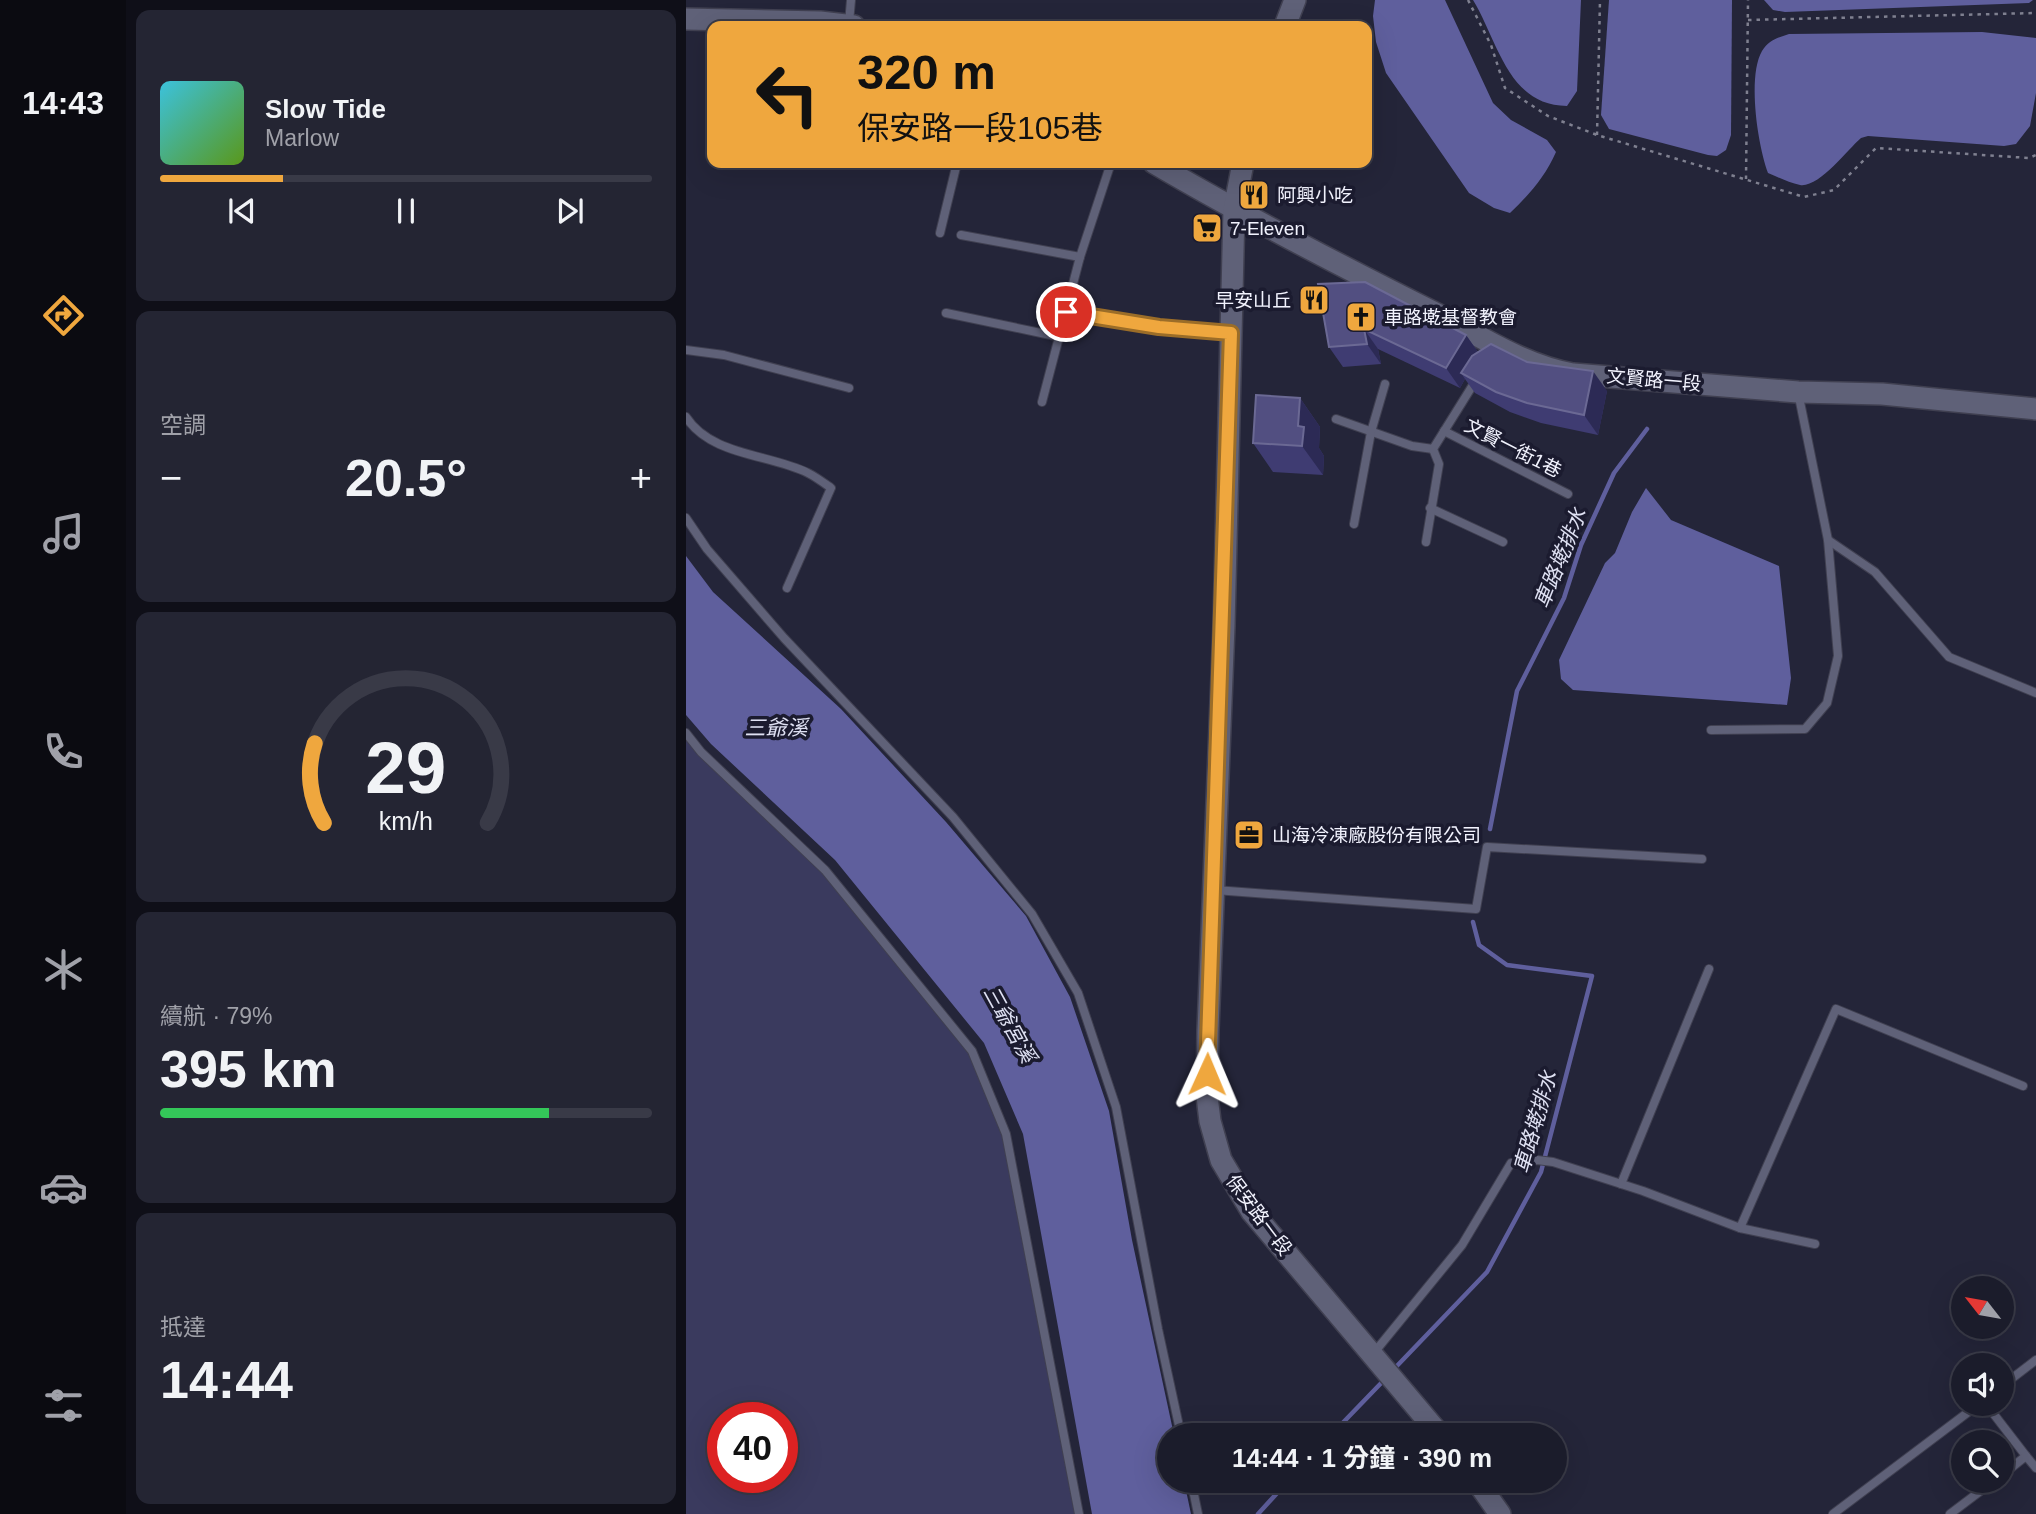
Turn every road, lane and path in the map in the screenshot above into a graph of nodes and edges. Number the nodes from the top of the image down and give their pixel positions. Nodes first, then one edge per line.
1 (850, 0) edge
2 (1295, 0) edge
3 (1468, 0) edge
4 (1600, 0) edge
5 (1748, 0) edge
6 (2036, 13) edge
7 (686, 19) edge
8 (1748, 20) junction
9 (718, 21) edge
10 (850, 21) edge
11 (1287, 21) edge
12 (1597, 135) junction
13 (2036, 155) edge
14 (956, 168) edge
15 (1109, 168) edge
16 (1163, 168) edge
17 (1242, 168) edge
18 (1746, 179) junction
19 (1234, 210) junction
20 (940, 233) dead end
21 (961, 235) dead end
22 (1080, 257) junction
23 (1066, 312) junction
24 (946, 313) dead end
25 (1231, 333) junction
26 (1060, 337) junction
27 (686, 350) edge
28 (1484, 366) edge
29 (1385, 384) dead end
30 (849, 388) dead end
31 (1798, 392) junction
32 (1042, 402) dead end
33 (2036, 409) edge
34 (686, 417) edge
35 (1336, 419) dead end
36 (1444, 431) junction
37 (1371, 432) junction
38 (1433, 449) junction
39 (1568, 494) dead end
40 (1430, 508) junction
41 (686, 518) edge
42 (1354, 524) dead end
43 (1828, 540) junction
44 (1426, 542) dead end
45 (1503, 542) dead end
46 (787, 588) dead end
47 (2036, 693) edge
48 (1711, 730) dead end
49 (686, 733) edge
50 (1702, 859) dead end
51 (1212, 890) junction
52 (1709, 969) dead end
53 (2023, 1086) dead end
54 (1621, 1184) junction
55 (1740, 1228) junction
56 (1815, 1244) dead end
57 (1375, 1356) junction
58 (2036, 1360) edge
59 (2014, 1377) edge
60 (1963, 1416) edge
61 (1995, 1416) edge
62 (1178, 1423) edge
63 (1430, 1423) edge
64 (2026, 1456) junction
65 (2014, 1466) edge
66 (2036, 1468) edge
67 (1194, 1493) edge
68 (1485, 1493) edge
69 (1977, 1493) edge
70 (1079, 1514) edge
71 (1198, 1514) edge
72 (1500, 1514) edge
73 (1833, 1514) edge
74 (1950, 1514) edge

1 - 10 lane
2 - 11 street
3 - 12 path
4 - 12 path
5 - 8 path
6 - 8 path
7 - 9 street
8 - 18 path
12 - 18 path
13 - 18 path
14 - 20 lane
15 - 22 lane
16 - 19 street, 文賢路一段
17 - 19 street, 保安路一段
19 - 25 street, 保安路一段
19 - 31 street, 文賢路一段
21 - 22 lane
22 - 23 lane
23 - 25 lane
23 - 26 lane
24 - 26 lane
25 - 51 street, 保安路一段
26 - 32 lane
27 - 30 lane
28 - 36 lane
29 - 37 lane
31 - 33 street, 文賢路一段
31 - 43 lane
34 - 46 lane
35 - 37 lane
36 - 38 lane
36 - 39 lane, 文賢一街1巷
37 - 38 lane
37 - 42 lane
38 - 40 lane
40 - 44 lane
40 - 45 lane
41 - 62 lane
43 - 47 lane
43 - 48 lane
49 - 70 lane
50 - 51 lane
51 - 57 street, 保安路一段
52 - 54 lane
53 - 55 lane
54 - 55 lane
54 - 57 lane
55 - 56 lane
57 - 63 street, 保安路一段
58 - 59 lane
60 - 73 lane
61 - 64 lane
64 - 65 lane
64 - 66 lane
67 - 71 lane
68 - 72 street
69 - 74 lane

